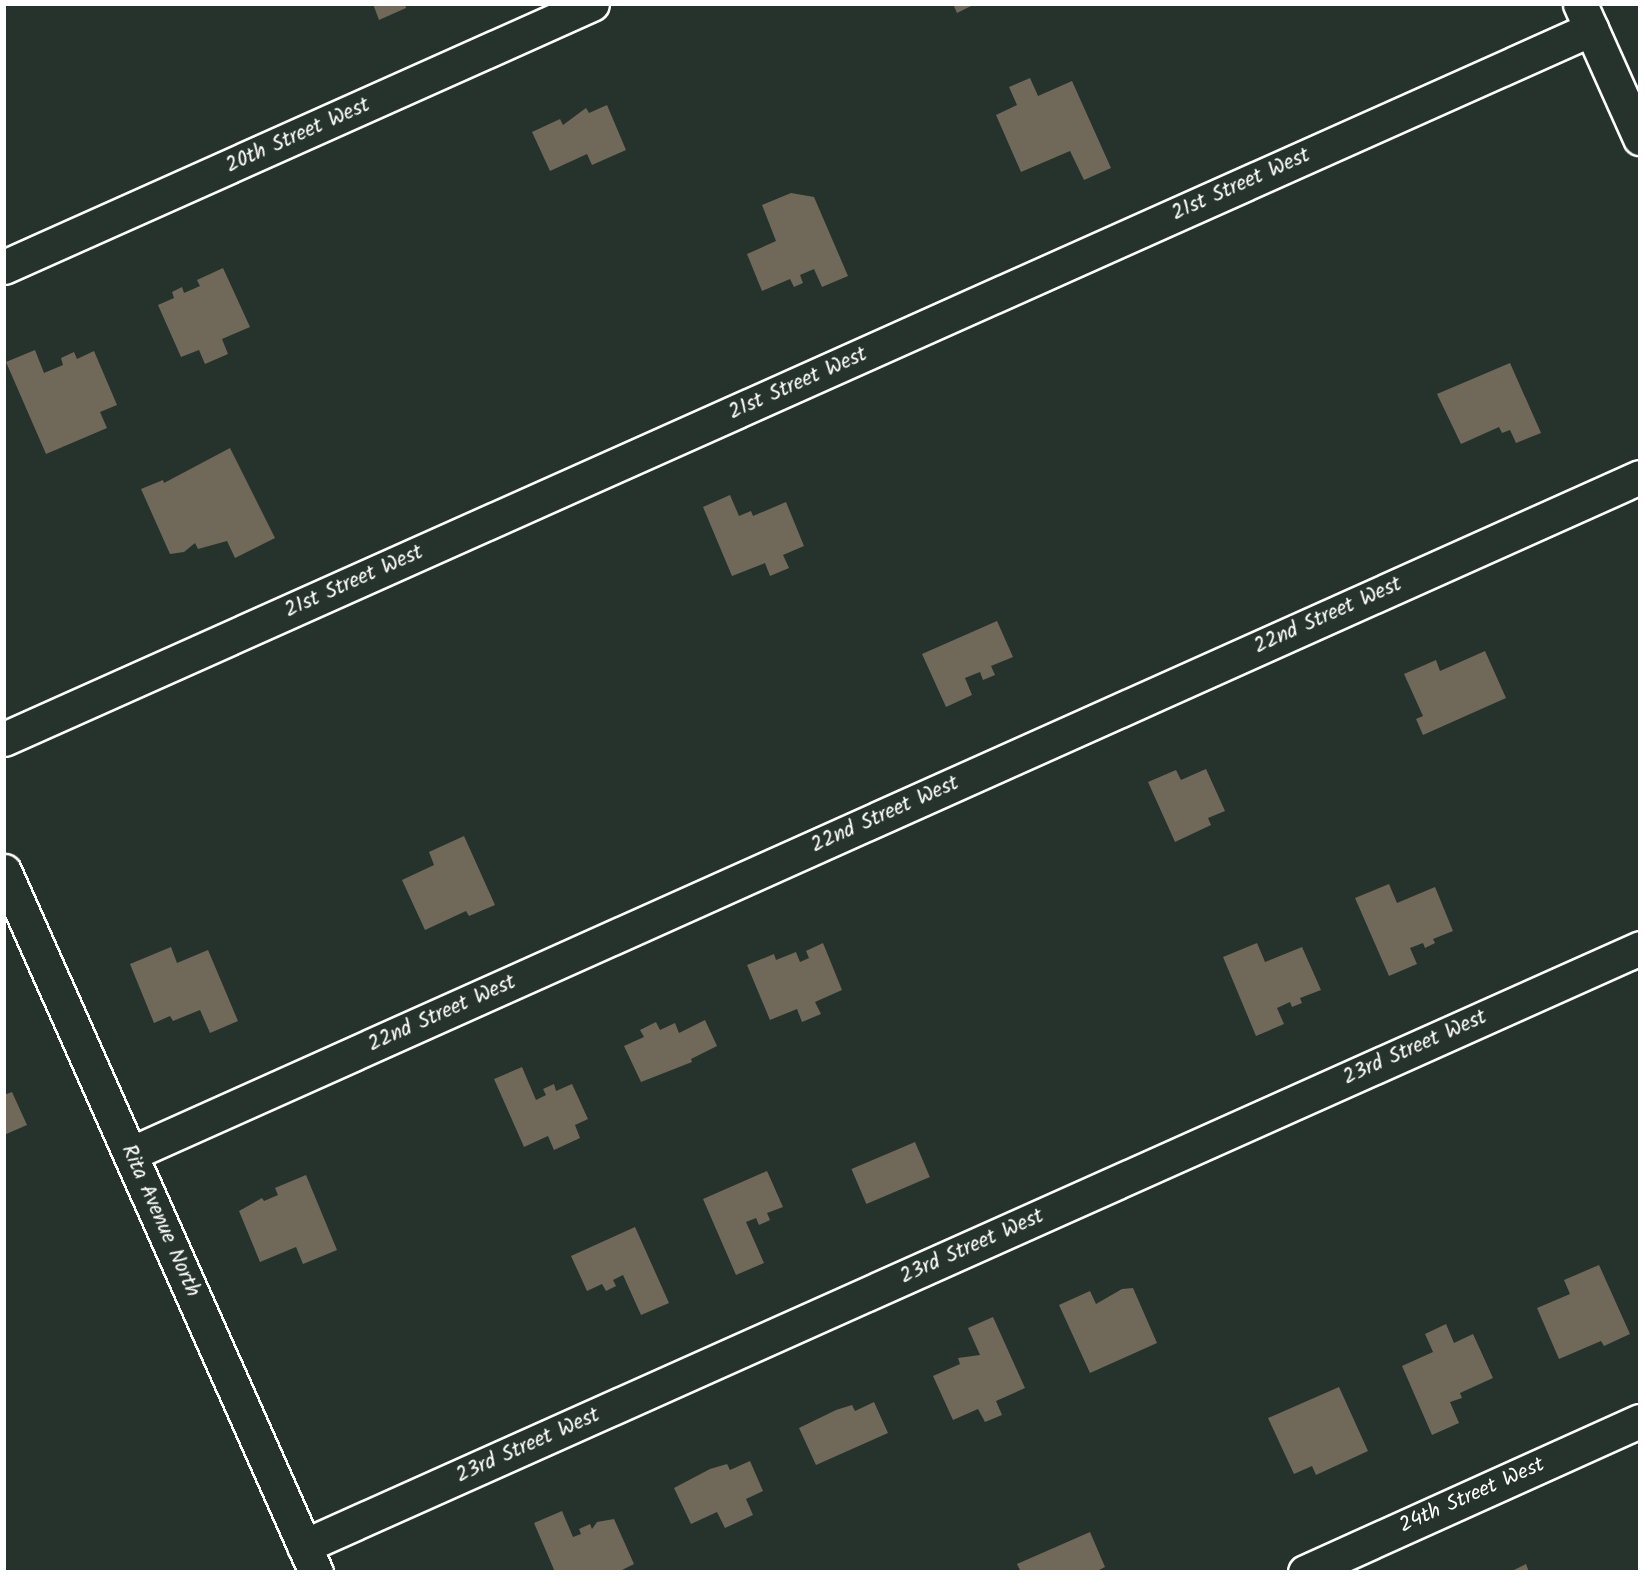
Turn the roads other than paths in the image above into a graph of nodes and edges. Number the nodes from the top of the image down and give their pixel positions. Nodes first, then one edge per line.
1 (592, 4) edge
2 (1585, 17) edge
3 (1640, 138) edge
4 (4, 267) edge
5 (1640, 477) edge
6 (4, 739) edge
7 (4, 871) edge
8 (1640, 948) edge
9 (130, 1154) junction
10 (1640, 1421) edge
11 (310, 1559) edge
12 (1305, 1572) edge

1 - 4 street, 20th Street West
2 - 3 street
2 - 6 street, 21st Street West
5 - 9 street, 22nd Street West
7 - 9 street, Rita Avenue North
8 - 11 street, 23rd Street West
9 - 11 street, Rita Avenue North
10 - 12 street, 24th Street West

